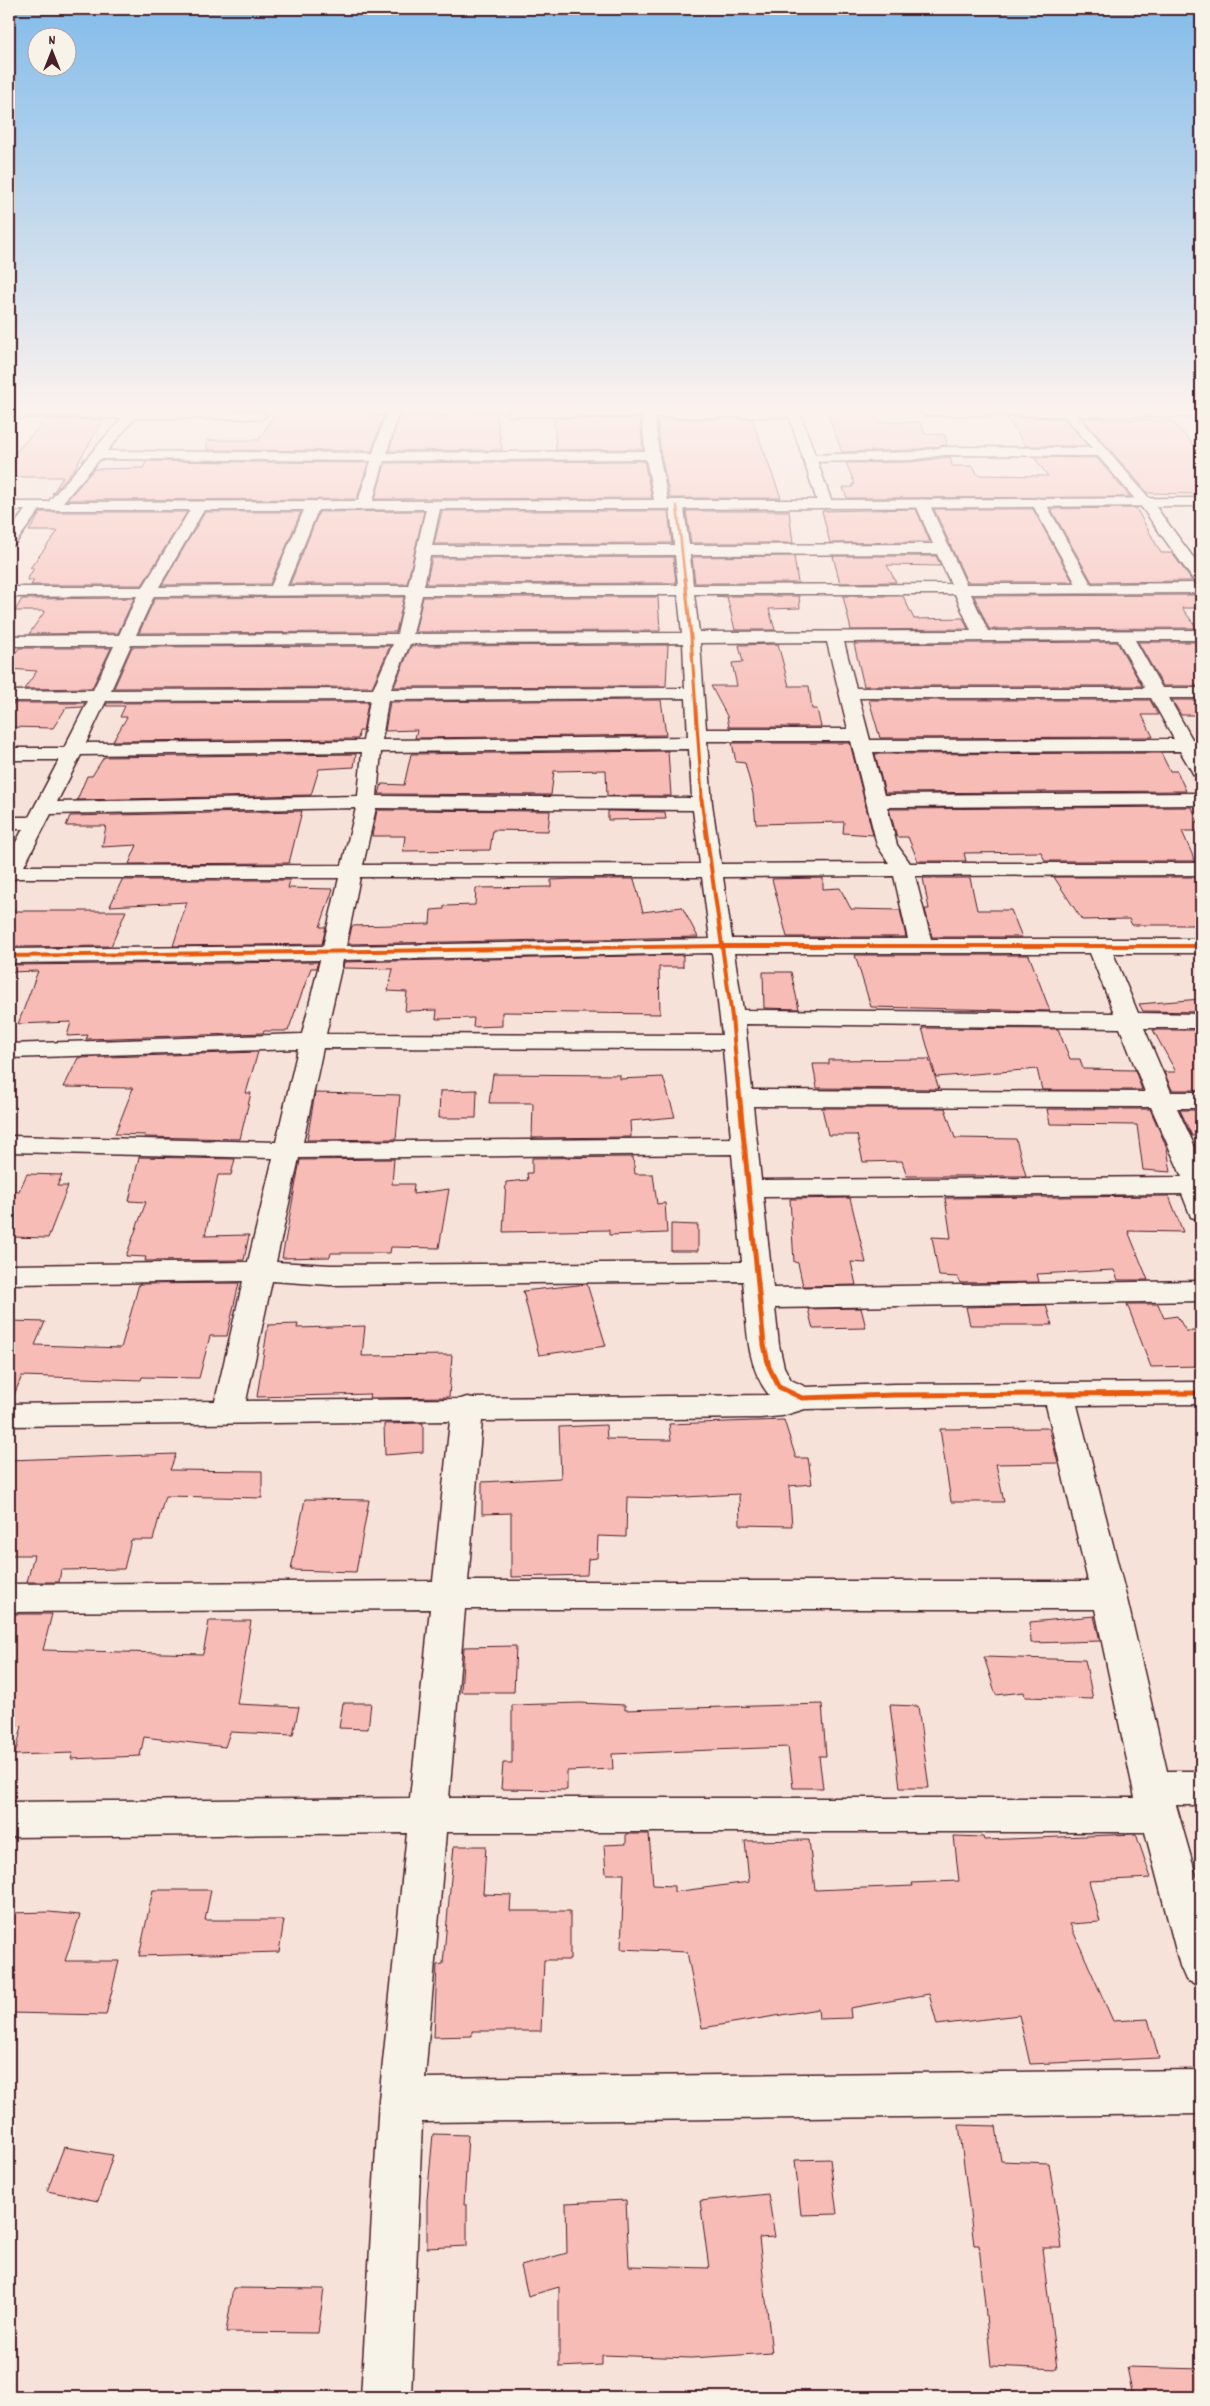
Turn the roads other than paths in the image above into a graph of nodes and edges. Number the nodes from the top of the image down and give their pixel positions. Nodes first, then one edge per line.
1 (26, 519) edge
2 (192, 519) edge
3 (307, 519) edge
4 (431, 519) edge
5 (673, 519) edge
6 (929, 519) edge
7 (1048, 519) edge
8 (1159, 519) edge
9 (9, 542) edge
10 (941, 549) junction
11 (681, 550) junction
12 (1181, 550) junction
13 (1201, 550) edge
14 (424, 551) junction
15 (1201, 579) edge
16 (960, 588) junction
17 (1086, 588) junction
18 (1201, 588) edge
19 (415, 589) junction
20 (685, 589) junction
21 (148, 591) junction
22 (277, 591) junction
23 (9, 592) edge
24 (1201, 635) edge
25 (834, 636) junction
26 (982, 636) junction
27 (1124, 636) junction
28 (690, 637) junction
29 (404, 638) junction
30 (124, 640) junction
31 (9, 641) edge
32 (380, 693) junction
33 (694, 693) junction
34 (848, 693) junction
35 (1155, 693) junction
36 (1201, 693) edge
37 (99, 695) junction
38 (9, 696) edge
39 (697, 739) junction
40 (860, 740) junction
41 (1194, 745) edge
42 (372, 746) junction
43 (73, 752) junction
44 (9, 754) edge
45 (1201, 771) edge
46 (1201, 799) edge
47 (876, 801) junction
48 (367, 802) junction
49 (702, 804) junction
50 (40, 815) junction
51 (9, 823) edge
52 (710, 869) junction
53 (903, 869) junction
54 (1201, 870) edge
55 (351, 871) junction
56 (9, 873) edge
57 (723, 946) junction
58 (921, 946) junction
59 (1099, 946) junction
60 (1201, 946) edge
61 (332, 953) junction
62 (9, 956) edge
63 (732, 1017) junction
64 (1201, 1021) edge
65 (1129, 1022) junction
66 (313, 1041) junction
67 (734, 1042) junction
68 (9, 1051) edge
69 (742, 1098) junction
70 (1160, 1100) junction
71 (1201, 1100) edge
72 (9, 1144) edge
73 (746, 1146) junction
74 (288, 1150) junction
75 (750, 1189) junction
76 (1201, 1194) edge
77 (260, 1272) junction
78 (9, 1274) edge
79 (758, 1285) junction
80 (1201, 1291) edge
81 (1201, 1393) edge
82 (1059, 1395) junction
83 (802, 1398) junction
84 (467, 1408) junction
85 (228, 1412) junction
86 (9, 1415) edge
87 (448, 1595) junction
88 (1109, 1595) junction
89 (9, 1598) edge
90 (1201, 1788) edge
91 (1156, 1801) junction
92 (428, 1815) junction
93 (9, 1819) edge
94 (1201, 1966) edge
95 (1201, 2092) edge
96 (401, 2100) junction
97 (386, 2397) edge

1 - 9 street
2 - 21 street
3 - 22 street
4 - 14 street
5 - 11 street
6 - 10 street
7 - 17 street
8 - 12 street
10 - 11 street
10 - 16 street
11 - 14 street
11 - 20 street
12 - 13 street
12 - 15 street
14 - 19 street
16 - 17 street
16 - 20 street
16 - 26 street
17 - 18 street
19 - 20 street
19 - 22 street
19 - 29 street
20 - 28 street
21 - 22 street
21 - 23 street
21 - 30 street
24 - 27 street
25 - 26 street
25 - 28 street
25 - 34 street
26 - 27 street
27 - 35 street
28 - 29 street
28 - 33 street
29 - 30 street
29 - 32 street
30 - 31 street
30 - 37 street
32 - 33 street
32 - 37 street
32 - 42 street
33 - 39 street
34 - 35 street
34 - 40 street
35 - 36 street
35 - 41 street
37 - 38 street
37 - 43 street
39 - 40 street
39 - 42 street
39 - 49 street
40 - 41 street
40 - 47 street
41 - 45 street
42 - 43 street
42 - 48 street
43 - 44 street
43 - 50 street
46 - 47 street
47 - 53 street
48 - 49 street
48 - 50 street
48 - 55 street
49 - 52 street
50 - 51 street
50 - 56 street
52 - 53 street
52 - 55 street
52 - 57 street
53 - 54 street
53 - 58 street
55 - 56 street
55 - 61 street
57 - 58 street
57 - 61 street
57 - 63 street
58 - 59 street
59 - 60 street
59 - 65 street
61 - 62 street
61 - 66 street
63 - 65 street
63 - 67 street
64 - 65 street
65 - 70 street
66 - 67 street
66 - 68 street
66 - 74 street
67 - 69 street
69 - 70 street
69 - 73 street
70 - 71 street
70 - 76 street
72 - 74 street
73 - 74 street
73 - 75 street
74 - 77 street
75 - 76 street
75 - 79 street
77 - 78 street
77 - 79 street
77 - 85 street
79 - 80 street
79 - 83 street
81 - 82 street
82 - 83 street
82 - 88 street
83 - 84 street
84 - 85 street
84 - 87 street
85 - 86 street
87 - 88 street
87 - 89 street
87 - 92 street
88 - 91 street
90 - 91 street
91 - 92 street
91 - 94 street
92 - 93 street
92 - 96 street
95 - 96 street
96 - 97 street

